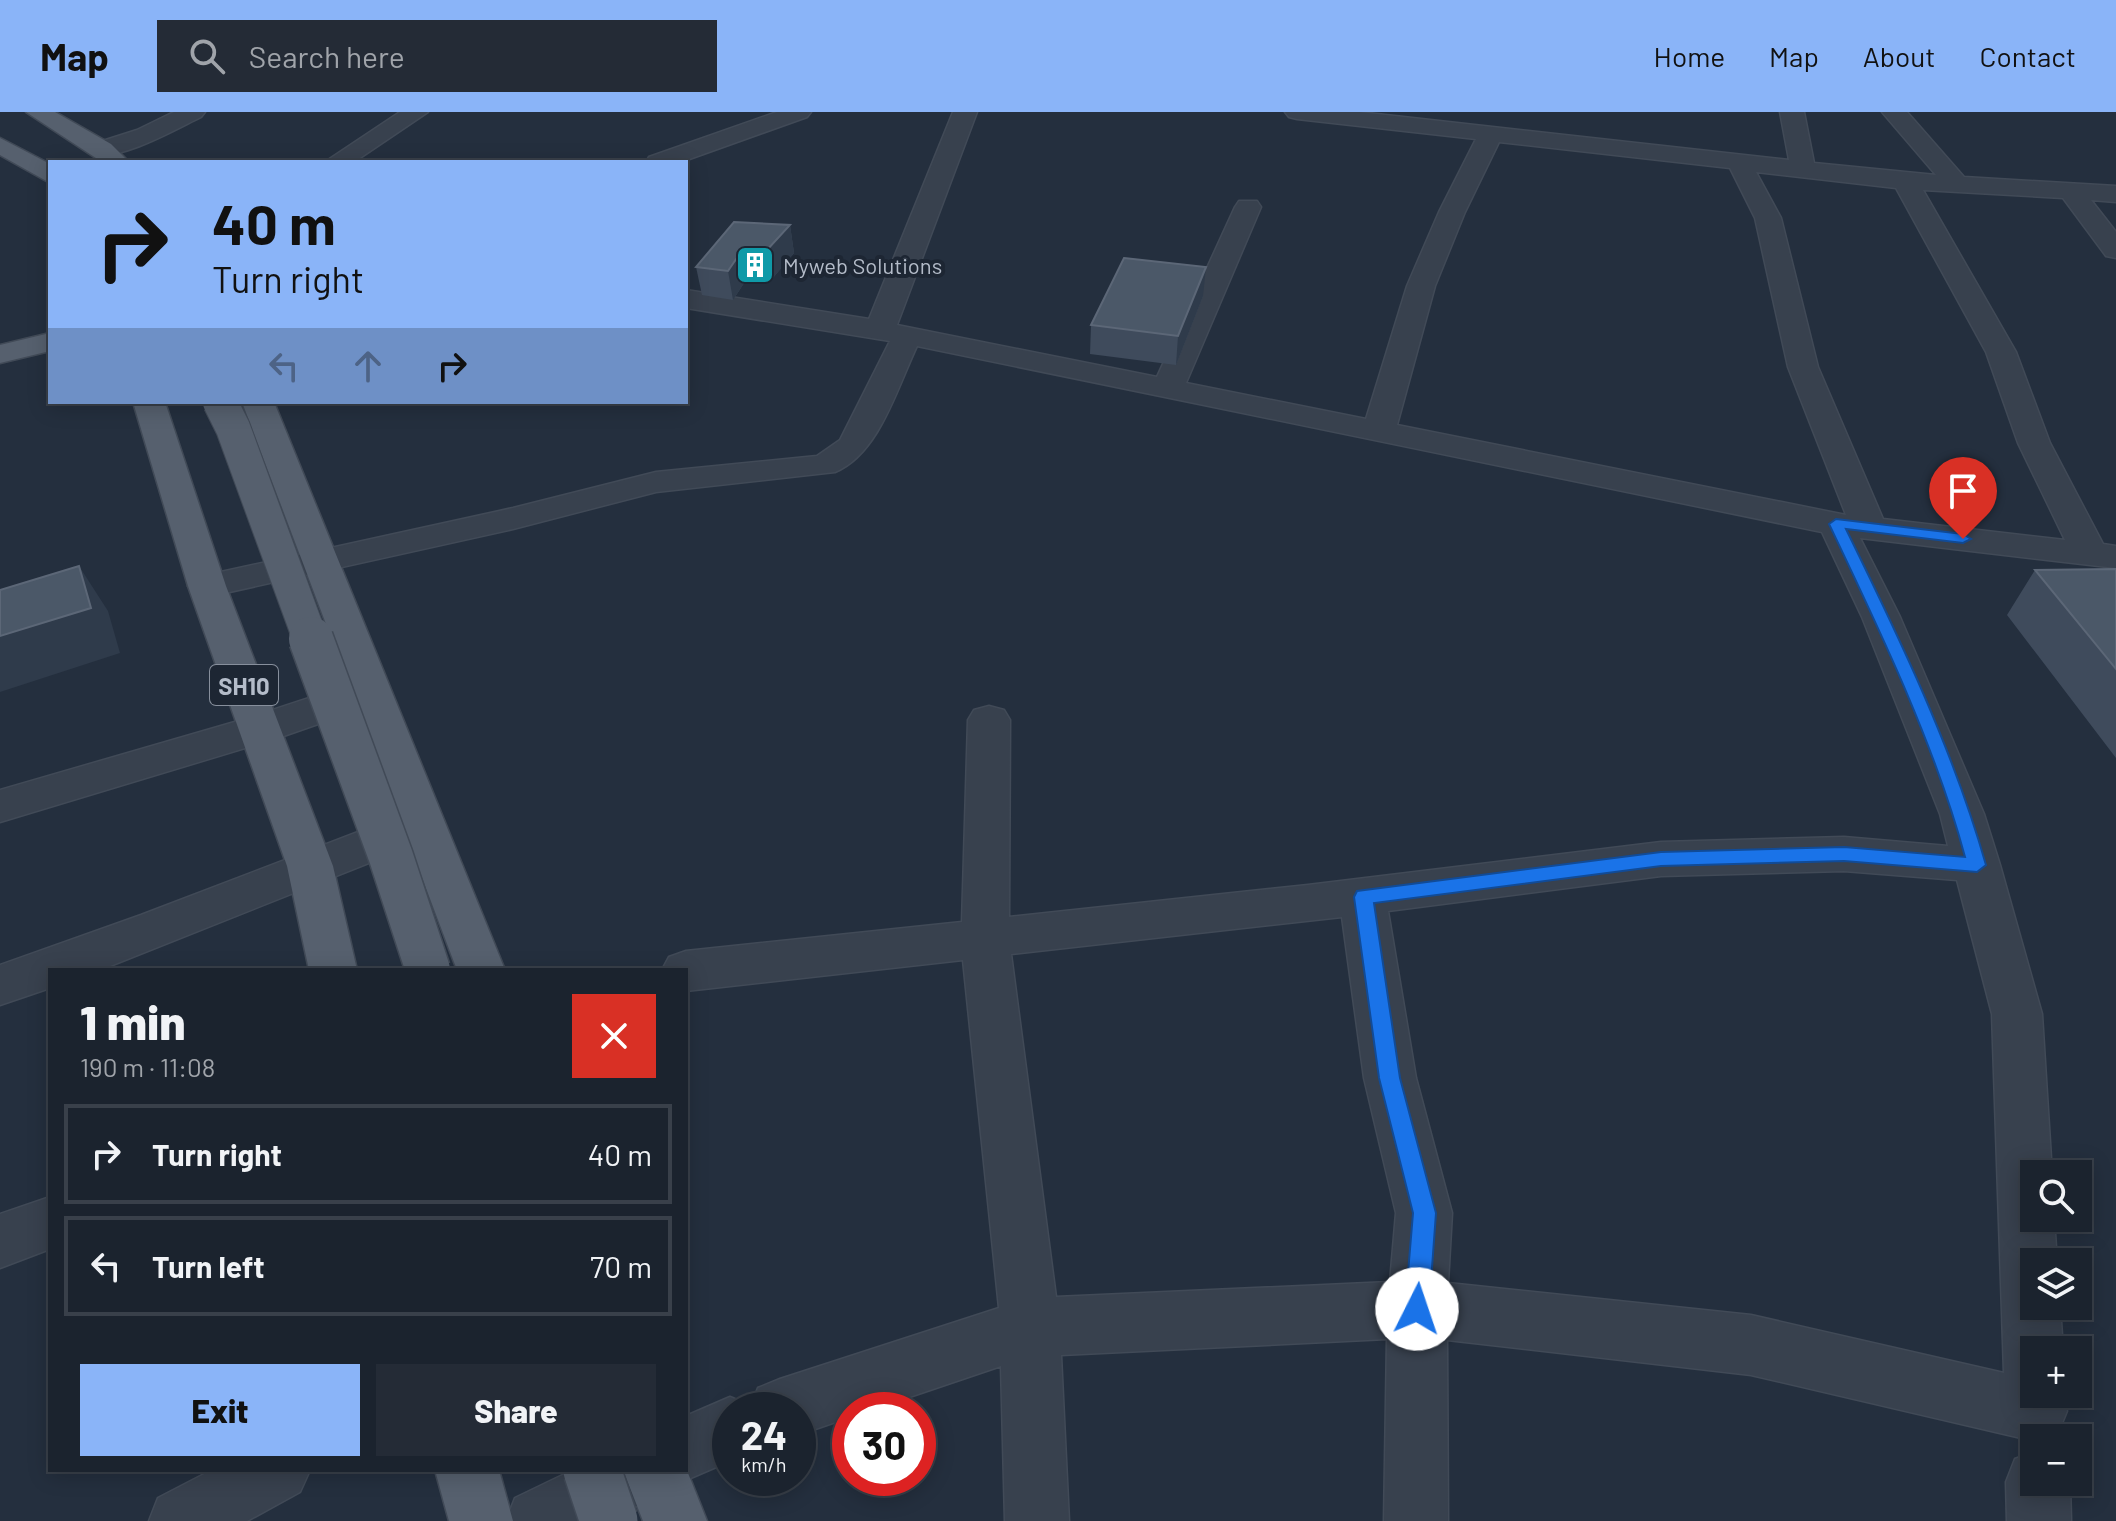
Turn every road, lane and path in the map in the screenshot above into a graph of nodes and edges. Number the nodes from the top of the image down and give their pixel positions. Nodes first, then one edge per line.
1 (13, 112) edge
2 (38, 112) edge
3 (193, 112) edge
4 (416, 112) edge
5 (799, 112) edge
6 (965, 112) edge
7 (1297, 112) edge
8 (1792, 112) edge
9 (1894, 112) edge
10 (1363, 115) edge
11 (1490, 136) junction
12 (0, 145) edge
13 (102, 158) edge
14 (340, 160) edge
15 (664, 160) edge
16 (1738, 161) junction
17 (1803, 169) junction
18 (48, 174) edge
19 (1905, 181) junction
20 (1953, 184) junction
21 (2072, 193) junction
22 (2116, 194) edge
23 (1248, 207) dead end
24 (2116, 250) edge
25 (688, 299) edge
26 (893, 333) junction
27 (48, 342) edge
28 (0, 354) edge
29 (1167, 390) junction
30 (150, 404) edge
31 (221, 404) edge
32 (259, 404) edge
33 (1378, 433) junction
34 (1852, 526) junction
35 (2102, 555) edge
36 (322, 560) junction
37 (207, 586) junction
38 (372, 690) junction
39 (989, 720) dead end
40 (260, 729) junction
41 (0, 806) edge
42 (424, 823) junction
43 (1977, 865) junction
44 (310, 866) junction
45 (1363, 897) junction
46 (985, 938) junction
47 (48, 968) edge
48 (49, 968) edge
49 (333, 968) edge
50 (427, 968) edge
51 (480, 968) edge
52 (688, 971) edge
53 (0, 985) edge
54 (48, 1224) edge
55 (0, 1241) edge
56 (1417, 1309) junction
57 (1030, 1327) junction
58 (2032, 1336) edge
59 (816, 1398) edge
60 (2020, 1402) edge
61 (712, 1437) edge
62 (688, 1448) edge
63 (274, 1472) edge
64 (468, 1472) edge
65 (593, 1472) edge
66 (638, 1472) edge
67 (656, 1472) edge
68 (2038, 1496) edge
69 (181, 1521) edge
70 (481, 1521) edge
71 (538, 1521) edge
72 (609, 1521) edge
73 (675, 1521) edge
74 (1037, 1521) edge
75 (1416, 1521) edge
76 (2039, 1521) edge

1 - 13 main road
2 - 13 main road
3 - 13 street
4 - 14 street
5 - 15 street
6 - 26 street
7 - 10 street
8 - 17 street
9 - 20 street
10 - 11 street
11 - 16 street
11 - 33 street
12 - 18 main road
16 - 17 street
16 - 34 street
17 - 19 street
19 - 20 street
19 - 35 street
20 - 21 street
21 - 22 street
21 - 24 street
23 - 29 street
25 - 26 street
26 - 29 street
26 - 36 street
27 - 28 main road
29 - 33 street
30 - 37 main road, SH10
31 - 50 main road, bridge
32 - 36 main road
33 - 34 street
34 - 35 street
34 - 43 street
36 - 37 street
36 - 38 main road
37 - 40 main road, SH10
38 - 40 street
38 - 42 main road
39 - 46 street
40 - 41 street
40 - 44 main road, SH10
42 - 44 street
42 - 51 main road
43 - 45 street
43 - 58 street
44 - 48 street
44 - 49 main road, SH10
45 - 46 street
45 - 56 street
46 - 52 street
46 - 57 street
47 - 53 street
54 - 55 street
56 - 57 street
56 - 60 street
56 - 75 street
57 - 59 street
57 - 74 street
61 - 62 street
63 - 69 street
64 - 70 main road
65 - 72 main road, bridge
66 - 71 street
67 - 73 main road
68 - 76 street

